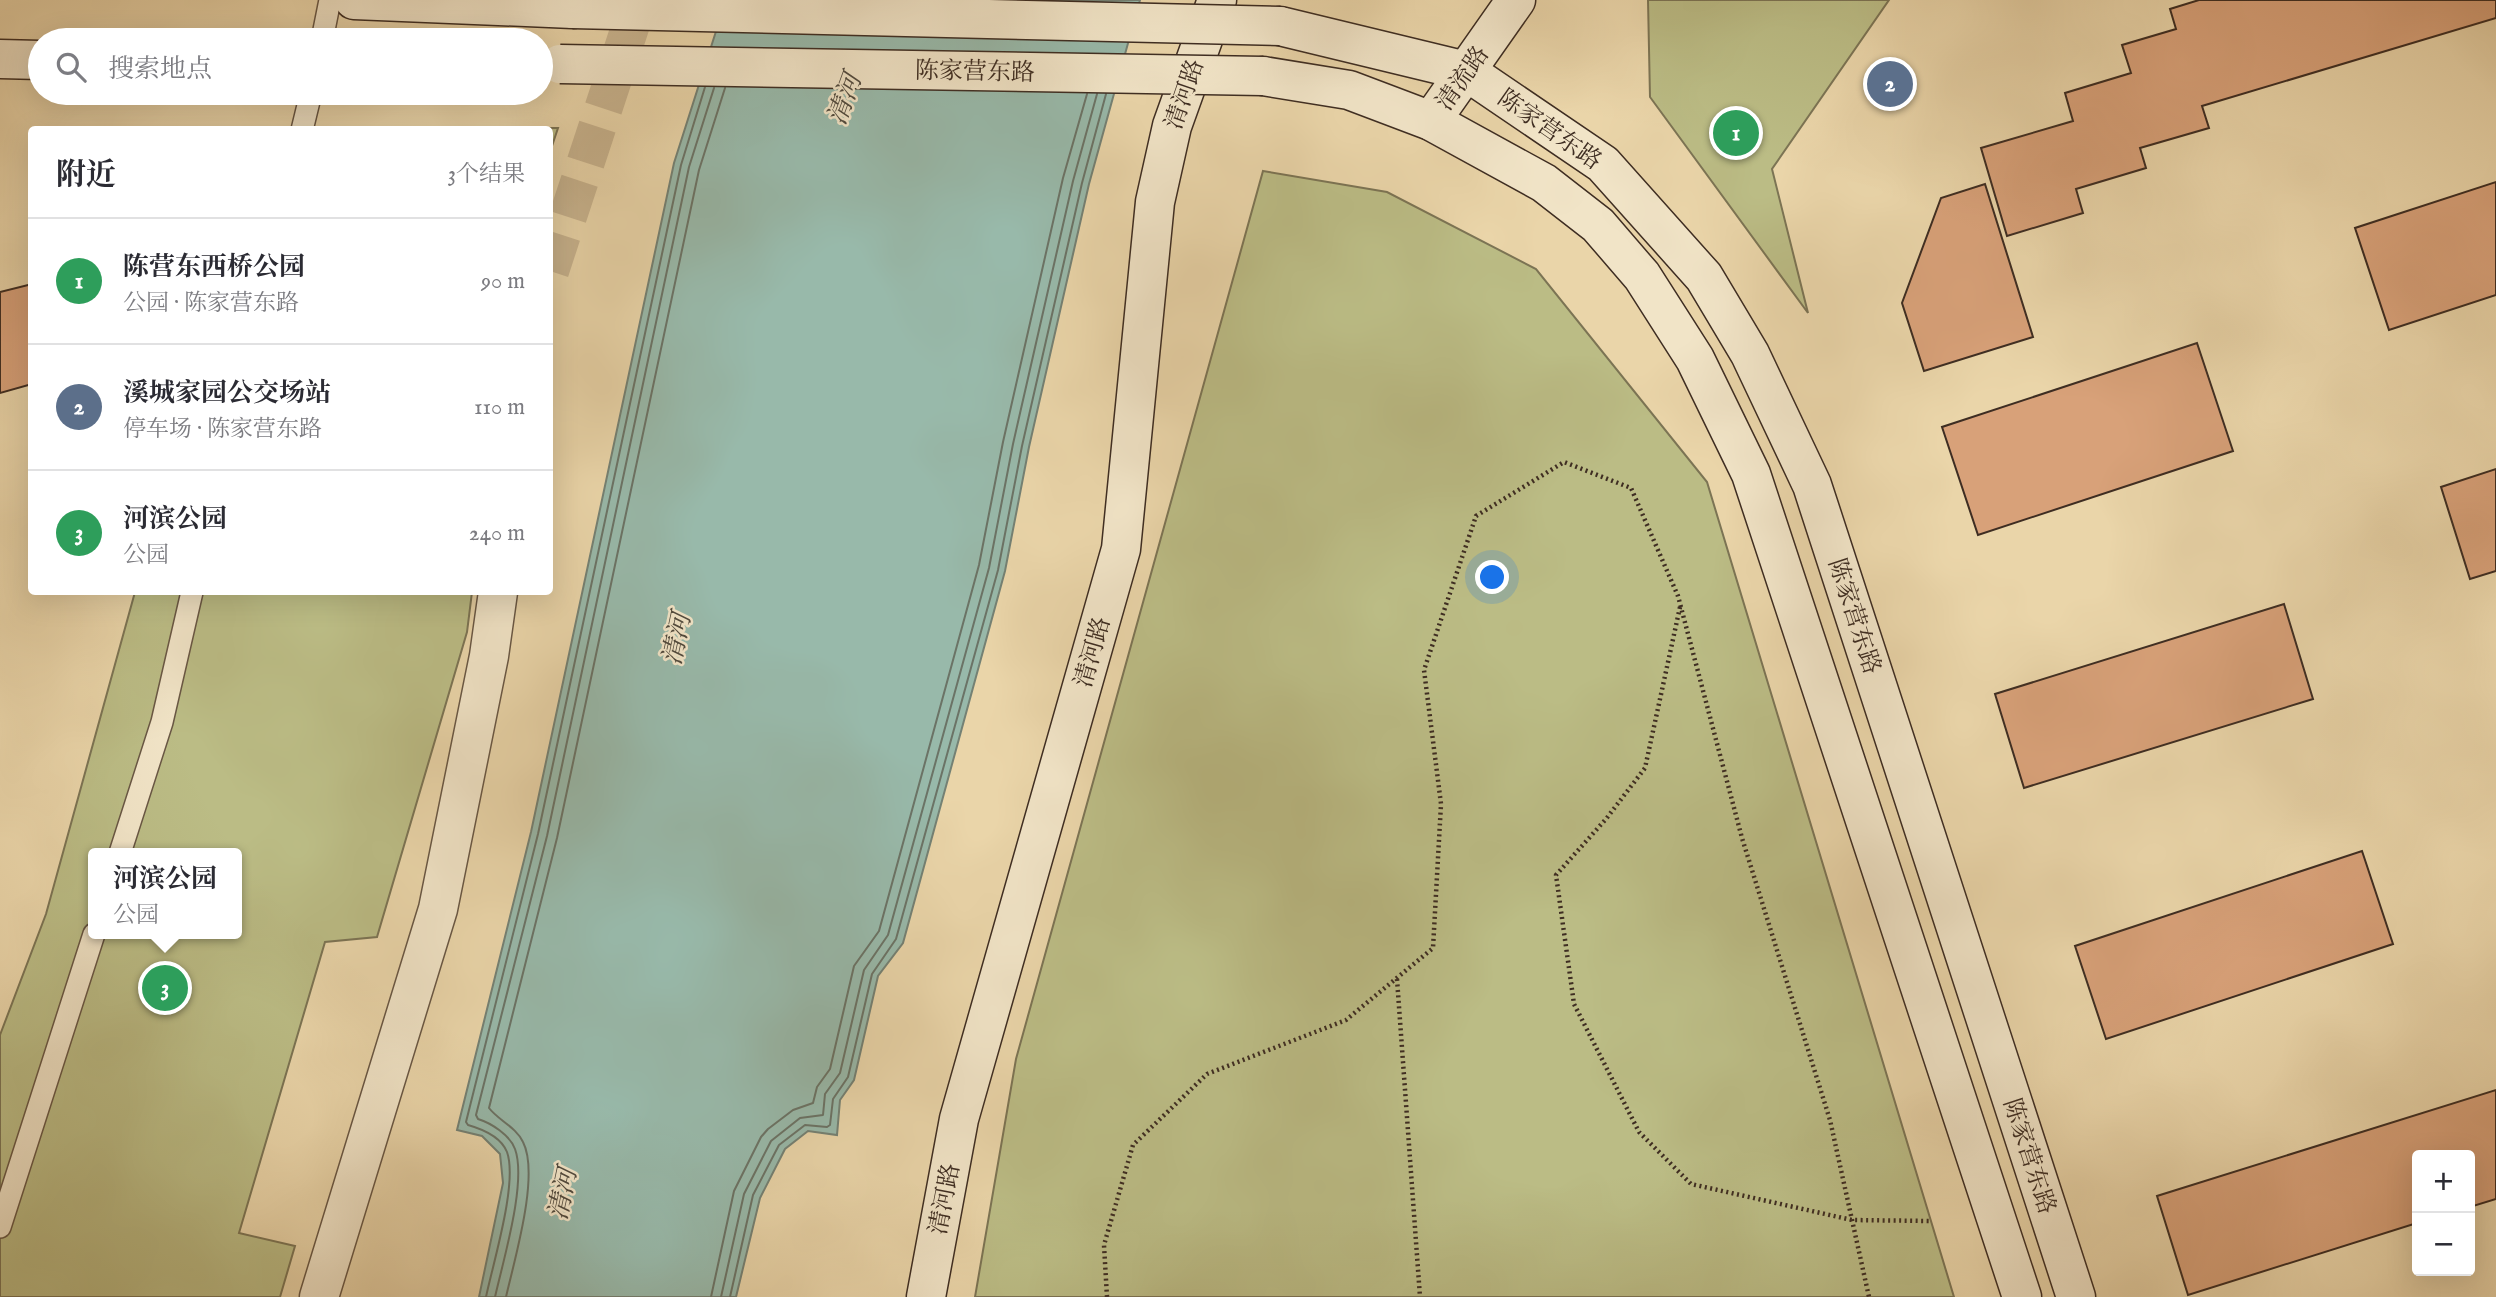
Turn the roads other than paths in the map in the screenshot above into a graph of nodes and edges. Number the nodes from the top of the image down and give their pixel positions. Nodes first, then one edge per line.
1 (330, 0) edge
2 (354, 0) edge
3 (1217, 0) edge
4 (1516, 0) edge
5 (324, 28) edge
6 (0, 59) edge
7 (28, 60) edge
8 (553, 64) edge
9 (1466, 71) junction
10 (308, 105) edge
11 (1431, 121) junction
12 (303, 126) edge
13 (191, 595) edge
14 (498, 595) edge
15 (122, 848) edge
16 (92, 939) edge
17 (0, 1227) edge
18 (319, 1297) edge
19 (926, 1297) edge
20 (2022, 1297) edge
21 (2076, 1297) edge

1 - 5 lane
2 - 9 street, 陈家营东路, bridge
3 - 19 street, 清河路
4 - 9 street, 清流路
6 - 7 street
8 - 11 street, 陈家营东路, bridge
9 - 11 street, 清流路
9 - 21 street, 陈家营东路
10 - 12 lane
11 - 20 street, 陈家营东路
13 - 15 lane
14 - 18 street
16 - 17 lane

